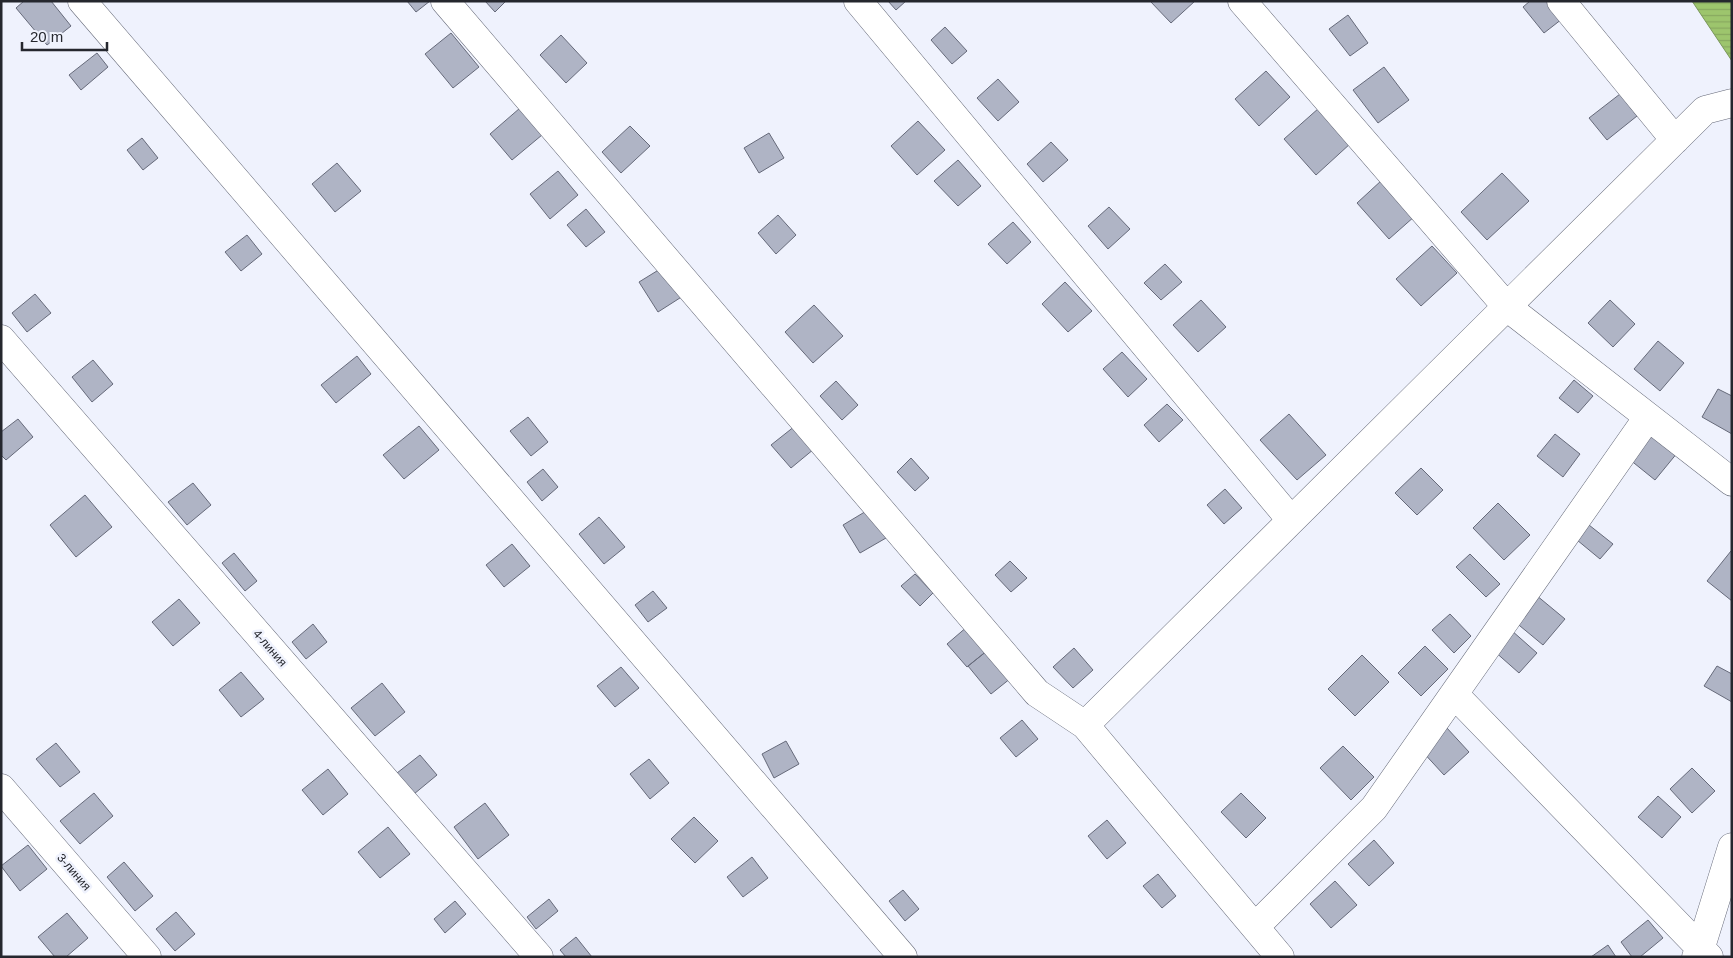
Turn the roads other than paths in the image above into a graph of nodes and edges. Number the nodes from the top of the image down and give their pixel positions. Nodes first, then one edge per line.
1 (82, 1) edge
2 (445, 1) edge
3 (858, 1) edge
4 (1242, 1) edge
5 (1561, 1) edge
6 (1732, 103) edge
7 (1675, 140) junction
8 (1507, 306) junction
9 (1, 338) edge
10 (1648, 417) junction
11 (1732, 482) edge
12 (1292, 520) junction
13 (1454, 694) junction
14 (1085, 725) junction
15 (1, 788) edge
16 (1732, 847) edge
17 (1255, 927) junction
18 (1702, 954) edge
19 (147, 957) edge
20 (539, 957) edge
21 (903, 957) edge
22 (1280, 957) edge

1 - 21 street
2 - 14 street
3 - 12 street
4 - 8 street
5 - 7 street
6 - 7 street
7 - 8 street
8 - 10 street
8 - 12 street
9 - 20 street, 4-линия
10 - 11 street
10 - 13 street
12 - 14 street
13 - 17 street
13 - 18 street
14 - 17 street
15 - 19 street, 3-линия
16 - 18 street
17 - 22 street

